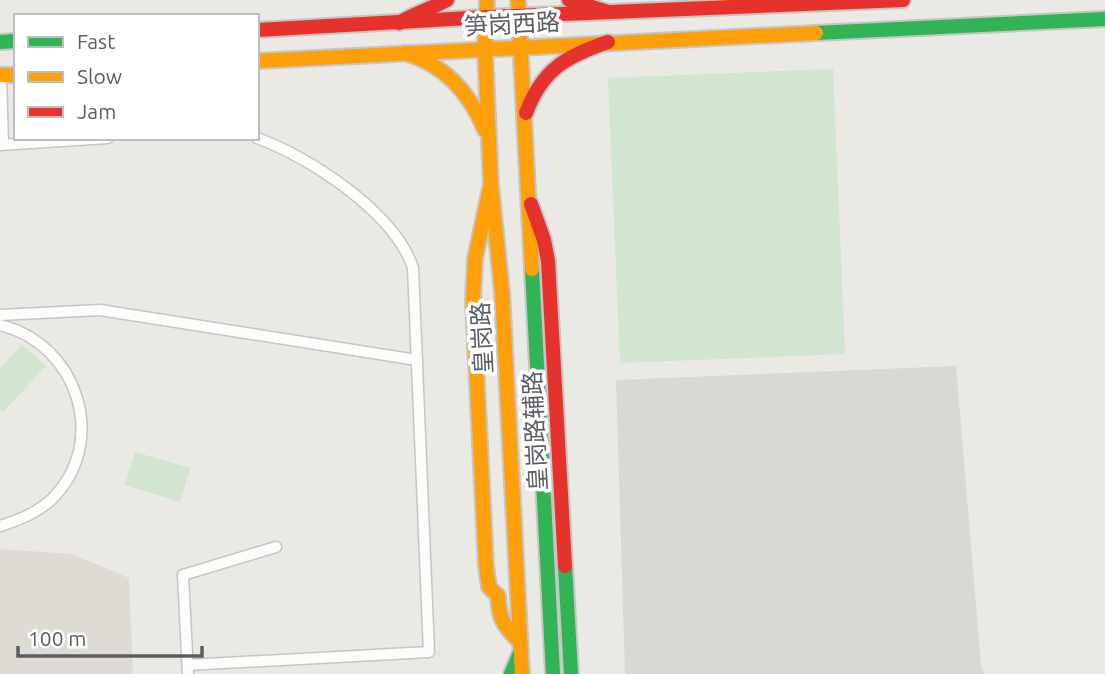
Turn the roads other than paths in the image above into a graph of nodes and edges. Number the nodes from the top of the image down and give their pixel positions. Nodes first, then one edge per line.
1 (447, 0) edge
2 (487, 0) edge
3 (518, 0) edge
4 (569, 0) edge
5 (903, 0) edge
6 (608, 12) junction
7 (519, 16) junction
8 (486, 17) junction
9 (1105, 19) edge
10 (399, 23) junction
11 (259, 30) edge
12 (608, 42) junction
13 (521, 47) junction
14 (485, 49) junction
15 (405, 53) junction
16 (259, 61) edge
17 (0, 75) edge
18 (524, 119) junction
19 (259, 139) edge
20 (49, 140) edge
21 (19, 141) edge
22 (489, 141) junction
23 (2, 145) edge
24 (491, 185) junction
25 (528, 189) junction
26 (0, 315) edge
27 (0, 325) edge
28 (417, 360) junction
29 (0, 526) edge
30 (276, 547) dead end
31 (520, 647) junction
32 (188, 670) edge
33 (510, 674) edge
34 (522, 674) edge
35 (553, 674) edge
36 (571, 674) edge

1 - 10 main road
2 - 8 main road, 皇岗路
3 - 7 main road
4 - 6 main road
5 - 6 main road, 笋岗西路
6 - 7 main road, 笋岗西路
7 - 8 main road, 笋岗西路
7 - 13 main road
8 - 10 main road, 笋岗西路
8 - 14 main road, 皇岗路
9 - 12 main road, 笋岗西路
10 - 11 main road, 笋岗西路
12 - 13 main road, 笋岗西路
12 - 18 main road
13 - 14 main road, 笋岗西路
13 - 18 main road
14 - 15 main road, 笋岗西路
14 - 22 main road, 皇岗路
15 - 16 main road, 笋岗西路
15 - 22 main road
17 - 23 street
18 - 25 main road
19 - 28 street
20 - 21 street
21 - 23 street
22 - 24 main road, 皇岗路
24 - 31 main road, 皇岗路
24 - 31 main road
25 - 35 main road
25 - 36 main road, 皇岗路辅路
26 - 28 street
27 - 29 street
28 - 32 street
30 - 32 street
31 - 33 main road
31 - 34 main road, 皇岗路

